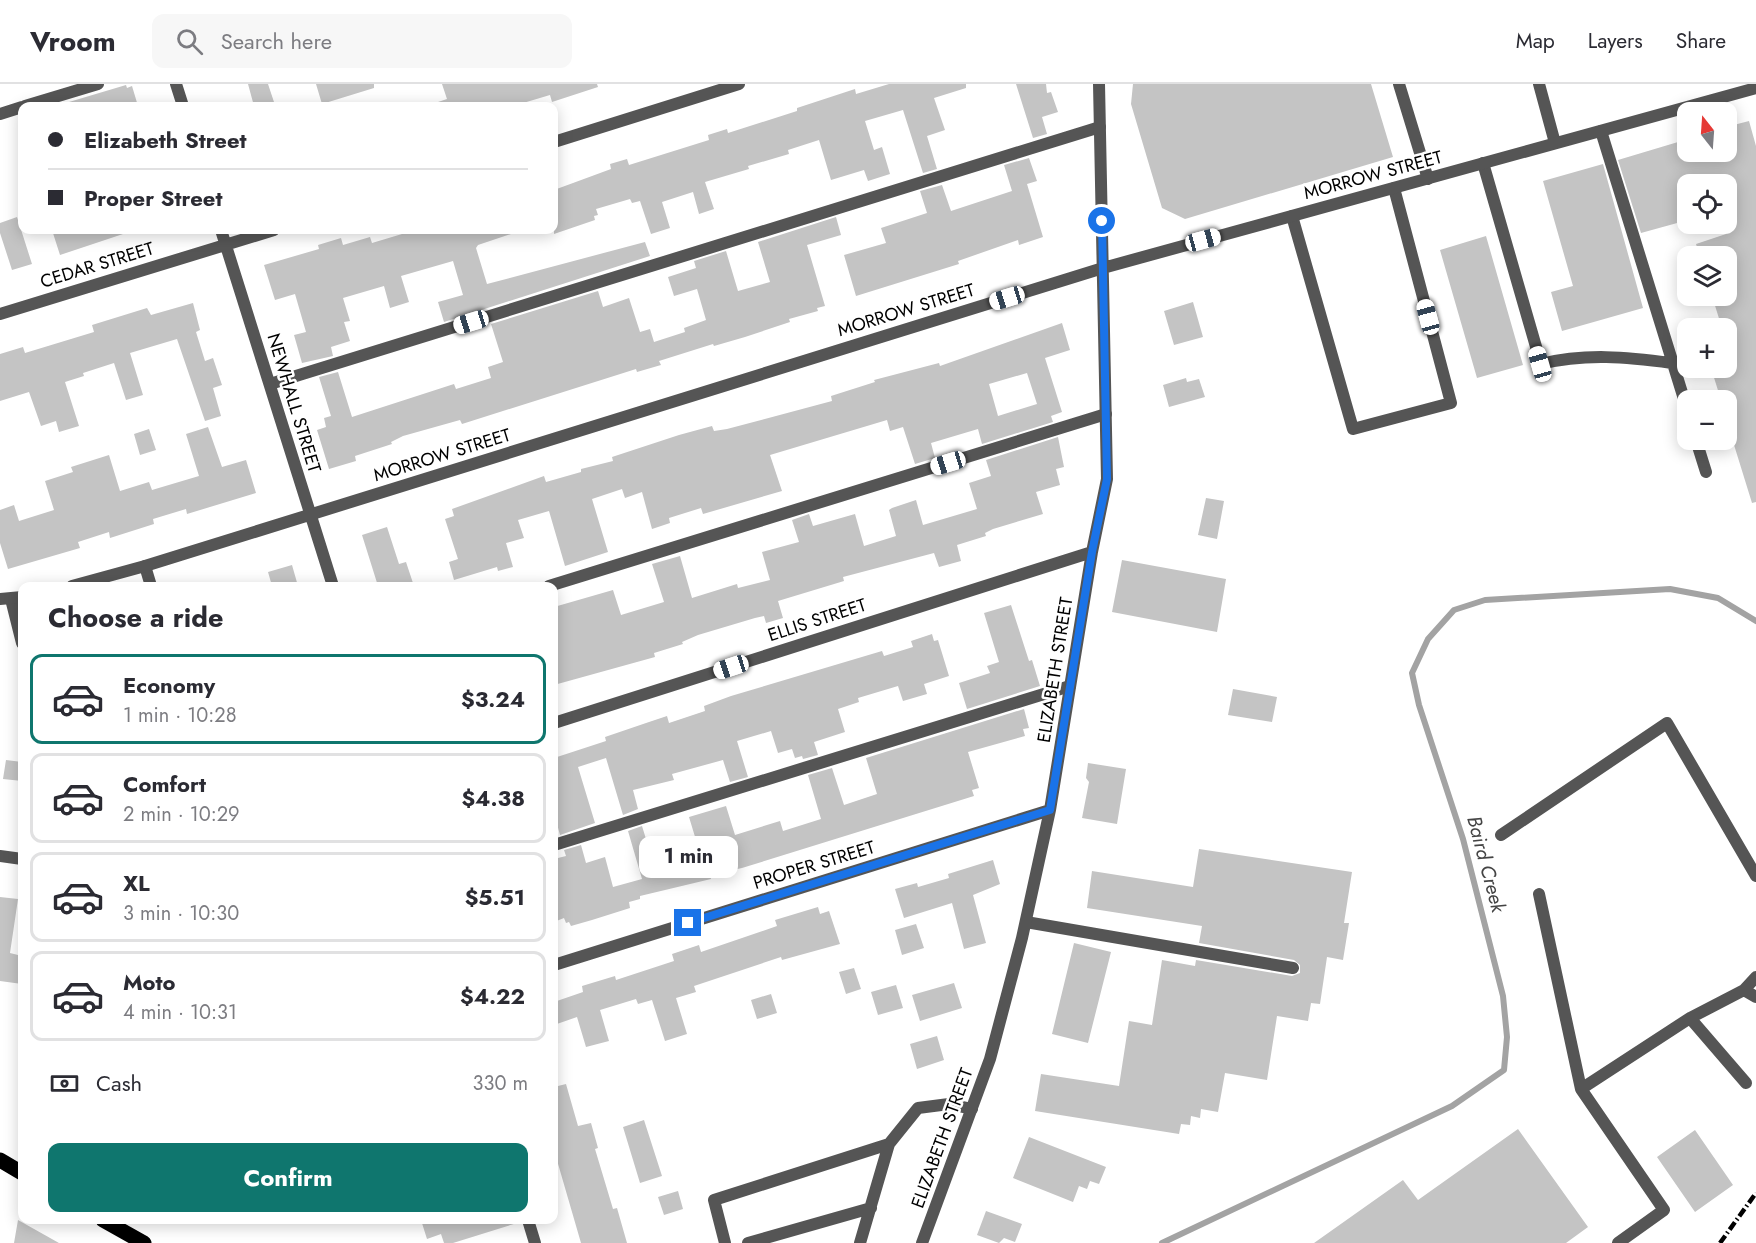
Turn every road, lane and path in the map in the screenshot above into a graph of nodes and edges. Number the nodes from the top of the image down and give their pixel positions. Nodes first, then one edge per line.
1 (98, 84) edge
2 (176, 84) edge
3 (739, 84) edge
4 (1099, 84) edge
5 (1399, 84) edge
6 (1539, 84) edge
7 (1752, 88) edge
8 (40, 102) edge
9 (182, 102) edge
10 (18, 109) edge
11 (0, 114) edge
12 (1100, 127) junction
13 (1601, 131) junction
14 (558, 141) edge
15 (1555, 143) junction
16 (1483, 164) junction
17 (1428, 179) junction
18 (1394, 188) junction
19 (1292, 216) junction
20 (222, 234) edge
21 (260, 234) edge
22 (226, 244) junction
23 (1103, 268) junction
24 (0, 314) edge
25 (1672, 363) junction
26 (270, 384) junction
27 (1681, 390) edge
28 (1106, 414) junction
29 (1699, 450) edge
30 (1706, 472) dead end
31 (310, 515) junction
32 (1092, 552) junction
33 (145, 566) junction
34 (87, 582) edge
35 (150, 582) edge
36 (332, 582) edge
37 (558, 583) edge
38 (11, 598) edge
39 (18, 627) edge
40 (1070, 686) junction
41 (558, 722) edge
42 (1050, 810) junction
43 (1501, 835) dead end
44 (558, 844) edge
45 (0, 856) edge
46 (18, 859) edge
47 (1756, 876) edge
48 (1539, 894) dead end
49 (1026, 922) junction
50 (558, 964) edge
51 (1293, 968) dead end
52 (1756, 977) edge
53 (1744, 990) junction
54 (1756, 997) edge
55 (1690, 1018) junction
56 (1746, 1083) dead end
57 (1581, 1089) junction
58 (972, 1108) junction
59 (890, 1144) junction
60 (0, 1160) edge
61 (18, 1171) edge
62 (871, 1208) junction
63 (110, 1224) edge
64 (529, 1224) edge
65 (144, 1243) edge
66 (535, 1243) edge
67 (725, 1243) edge
68 (748, 1243) edge
69 (860, 1243) edge
70 (922, 1243) edge
71 (1618, 1243) edge

1 - 8 street
2 - 9 street
3 - 14 street
4 - 12 street, ELIZABETH STREET
5 - 17 street
6 - 15 street
7 - 13 street, MORROW STREET
10 - 11 street
12 - 23 street, ELIZABETH STREET
12 - 26 street
13 - 15 street, MORROW STREET
13 - 25 street
15 - 16 street, MORROW STREET
16 - 17 street, MORROW STREET
16 - 25 street
17 - 18 street, MORROW STREET
18 - 19 street, MORROW STREET
18 - 19 street
19 - 23 street, MORROW STREET
20 - 22 street, NEWHALL STREET
21 - 22 street, CEDAR STREET
22 - 24 street, CEDAR STREET
22 - 26 street, NEWHALL STREET
23 - 28 street, ELIZABETH STREET
23 - 31 street, MORROW STREET
25 - 27 street
26 - 31 street, NEWHALL STREET
28 - 32 street, ELIZABETH STREET
28 - 37 street
29 - 30 street
31 - 33 street, MORROW STREET
31 - 36 street, NEWHALL STREET
32 - 40 street, ELIZABETH STREET
32 - 41 street, ELLIS STREET
33 - 34 street, MORROW STREET
33 - 35 street
38 - 39 street
40 - 42 street, ELIZABETH STREET
40 - 44 street
42 - 49 street, ELIZABETH STREET
42 - 50 street, PROPER STREET
43 - 47 street
45 - 46 street
48 - 57 street
49 - 51 street
49 - 58 street, ELIZABETH STREET
52 - 53 street
53 - 54 street
53 - 55 street
55 - 56 street
55 - 57 street
57 - 71 street
58 - 59 street
58 - 70 street, ELIZABETH STREET
59 - 62 street
59 - 67 street
60 - 61 main road
62 - 68 street
62 - 69 street
63 - 65 main road
64 - 66 street

